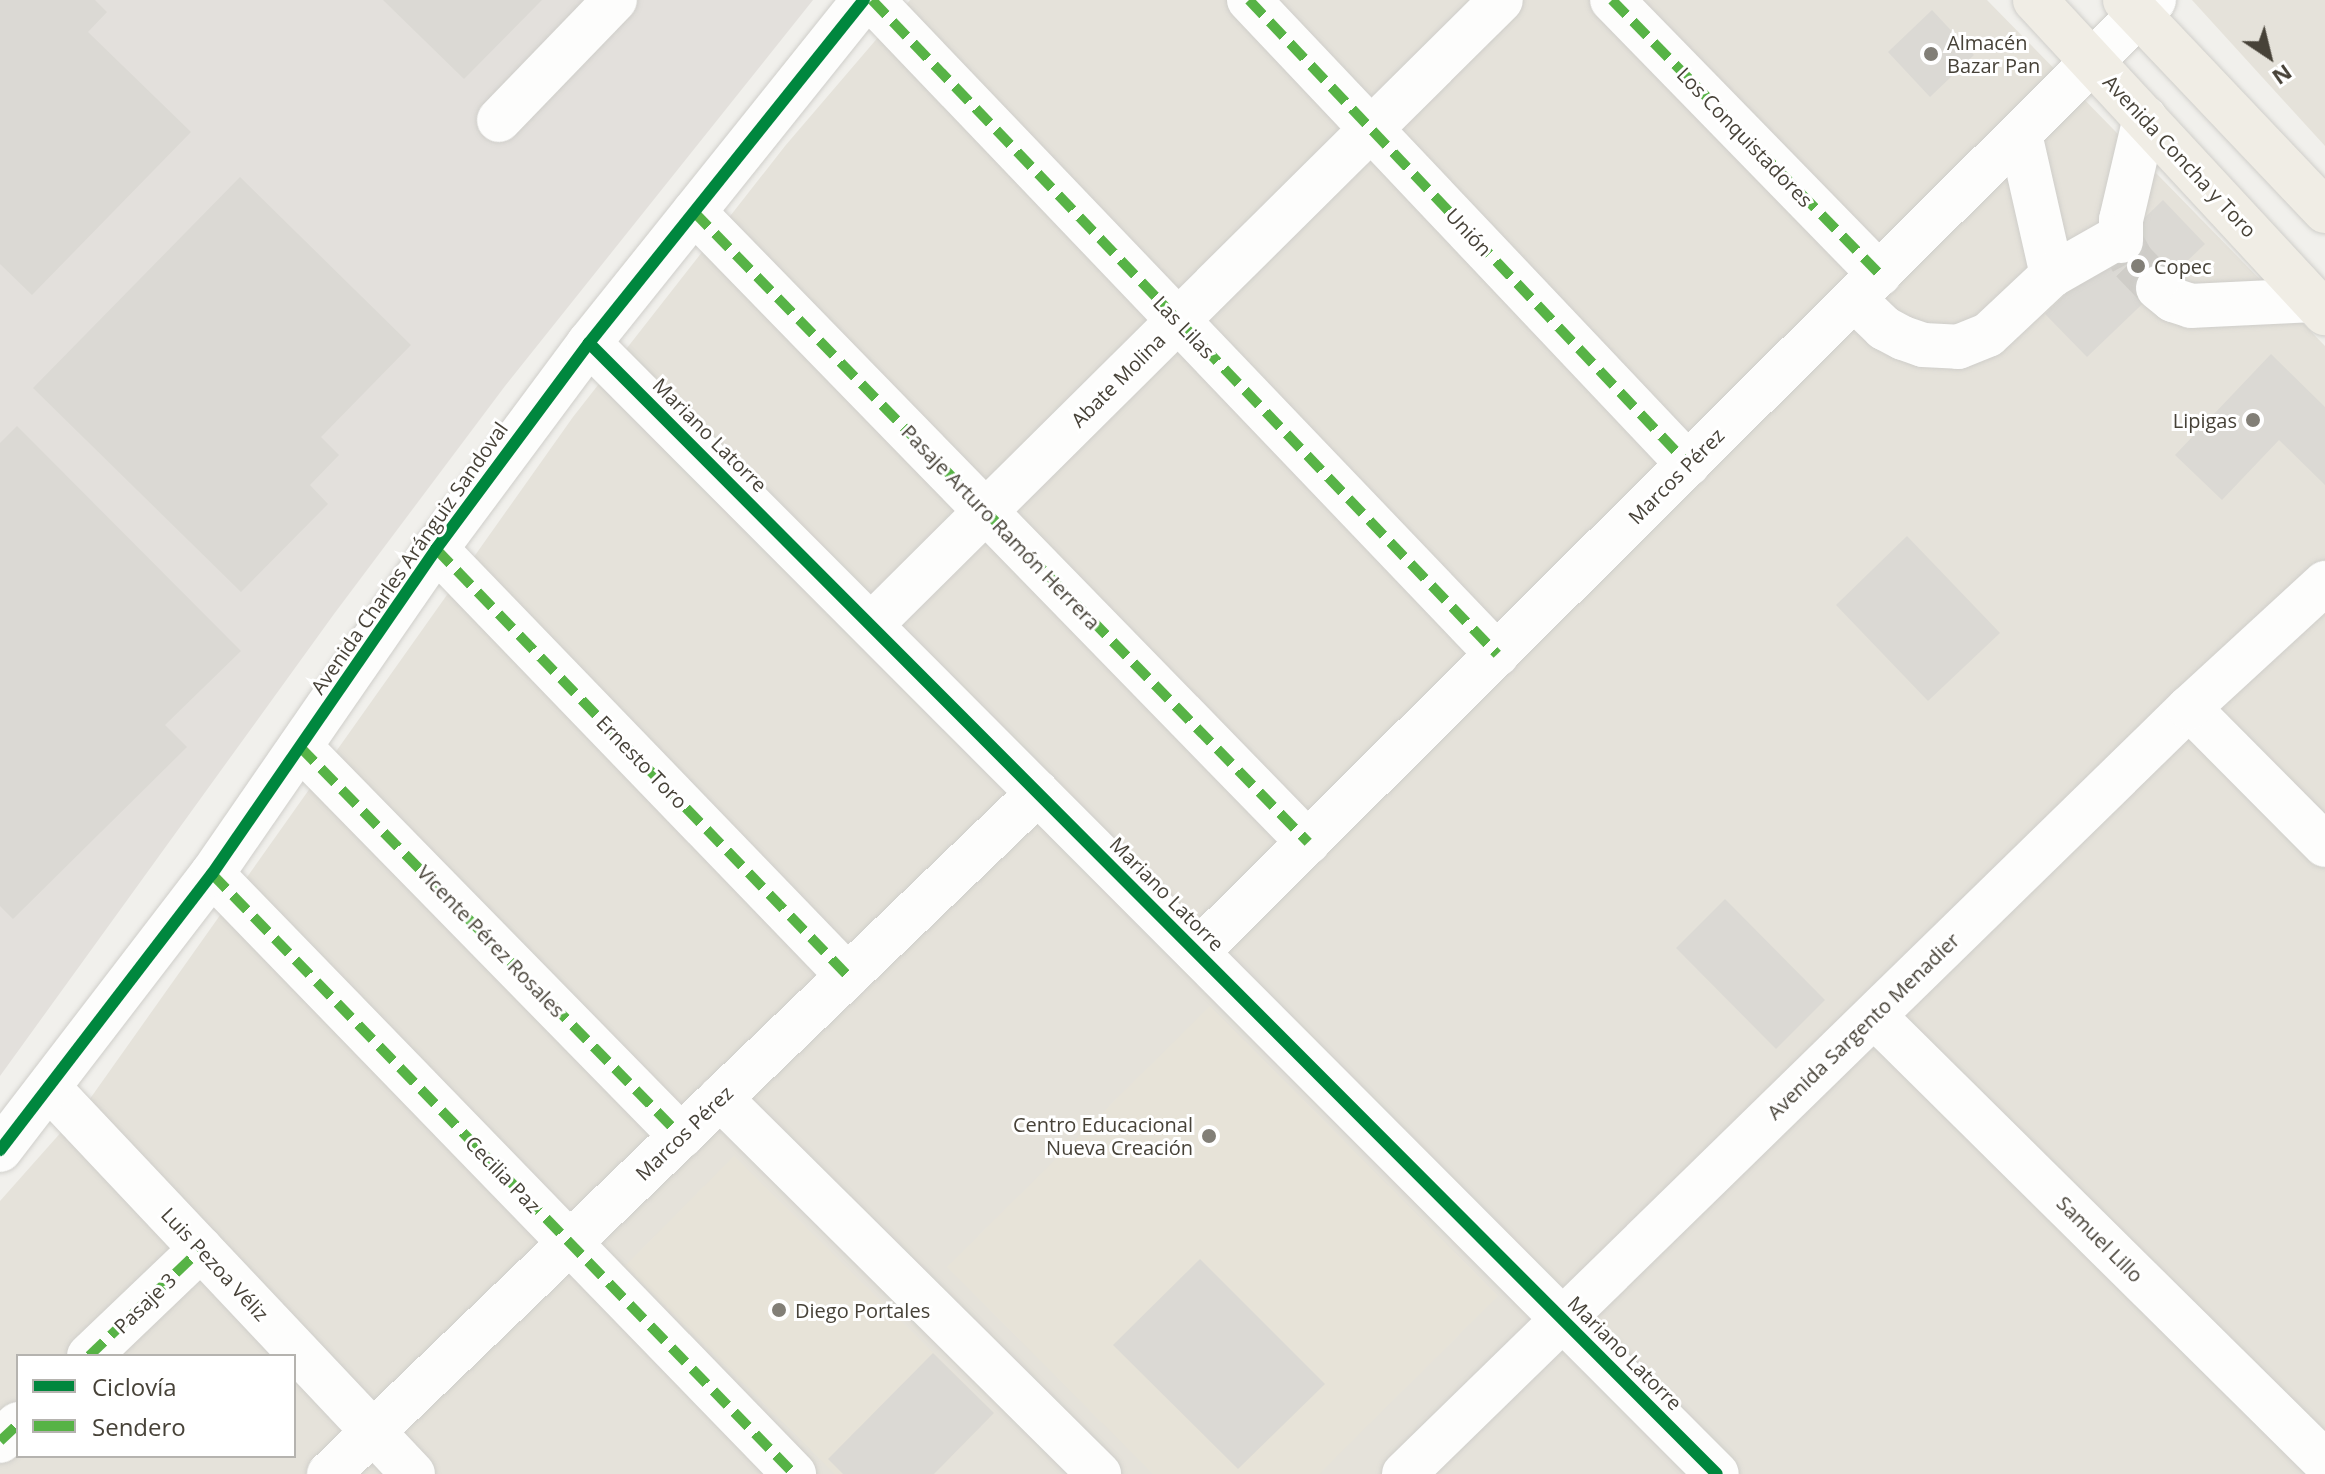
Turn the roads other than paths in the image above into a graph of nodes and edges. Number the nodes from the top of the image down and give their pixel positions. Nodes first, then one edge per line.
1 (615, 0) edge
2 (864, 0) edge
3 (872, 0) edge
4 (1249, 0) edge
5 (1501, 0) edge
6 (1612, 0) edge
7 (2035, 0) edge
8 (2140, 5) edge
9 (2093, 61) junction
10 (2145, 118) junction
11 (499, 120) dead end
12 (1371, 129) junction
13 (2020, 134) junction
14 (2325, 211) edge
15 (694, 212) junction
16 (2052, 275) junction
17 (1866, 287) junction
18 (2158, 288) tunnel mouth
19 (2319, 306) edge
20 (1178, 320) junction
21 (589, 343) junction
22 (1688, 464) junction
23 (985, 511) junction
24 (436, 549) junction
25 (2325, 583) edge
26 (871, 625) junction
27 (1497, 654) junction
28 (2189, 708) junction
29 (300, 747) junction
30 (1038, 793) junction
31 (1308, 842) junction
32 (2325, 845) edge
33 (212, 874) junction
34 (1197, 952) junction
35 (848, 976) junction
36 (1874, 1016) junction
37 (50, 1089) junction
38 (720, 1098) junction
39 (681, 1136) junction
40 (0, 1150) edge
41 (570, 1243) junction
42 (201, 1249) junction
43 (1563, 1319) junction
44 (91, 1354) edge
45 (16, 1426) edge
46 (374, 1431) junction
47 (0, 1441) edge
48 (2325, 1462) edge
49 (329, 1474) edge
50 (413, 1474) edge
51 (794, 1474) edge
52 (1099, 1474) edge
53 (1404, 1474) edge
54 (1717, 1474) edge

1 - 11 street
2 - 15 street, Avenida Charles Aránguiz Sandoval
3 - 20 street, Las Lilas
4 - 12 street, Unión
5 - 12 street, Abate Molina
6 - 17 street, Los Conquistadores
7 - 9 main road, Avenida Concha y Toro
8 - 9 street, Marcos Pérez
8 - 14 main road
9 - 10 main road, Avenida Concha y Toro
9 - 13 street, Marcos Pérez
10 - 16 street, Los Conquistadores
10 - 19 main road, Avenida Concha y Toro
12 - 20 street, Abate Molina
12 - 22 street, Unión
13 - 16 street
13 - 17 street, Marcos Pérez
15 - 21 street, Avenida Charles Aránguiz Sandoval
15 - 23 street, Pasaje Arturo Ramón Herrera
16 - 17 street, Los Conquistadores
17 - 22 street, Marcos Pérez
18 - 19 street
20 - 23 street, Abate Molina
20 - 27 street, Las Lilas
21 - 24 street, Avenida Charles Aránguiz Sandoval
21 - 26 street, Mariano Latorre
22 - 27 street, Marcos Pérez
23 - 26 street, Abate Molina
23 - 31 street, Pasaje Arturo Ramón Herrera
24 - 29 street, Avenida Charles Aránguiz Sandoval
24 - 35 street, Ernesto Toro
25 - 28 street, Avenida Sargento Menadier
26 - 30 street, Mariano Latorre
27 - 31 street, Marcos Pérez
28 - 32 street
28 - 36 street, Avenida Sargento Menadier
29 - 33 street, Avenida Charles Aránguiz Sandoval
29 - 39 street, Vicente Pérez Rosales
30 - 34 street, Mariano Latorre
30 - 35 street, Marcos Pérez
31 - 34 street, Marcos Pérez
33 - 37 street, Avenida Charles Aránguiz Sandoval
33 - 41 street, Cecilia Paz
34 - 43 street, Mariano Latorre
35 - 38 street, Marcos Pérez
36 - 43 street, Avenida Sargento Menadier
36 - 48 street, Samuel Lillo
37 - 40 street, Avenida Charles Aránguiz Sandoval
37 - 42 street, Luis Pezoa Véliz
38 - 39 street, Marcos Pérez
38 - 52 street
39 - 41 street, Marcos Pérez
41 - 46 street, Marcos Pérez
41 - 51 street, Cecilia Paz
42 - 44 street, Pasaje 3
42 - 46 street, Luis Pezoa Véliz
43 - 53 street, Avenida Sargento Menadier
43 - 54 street, Mariano Latorre
45 - 47 street
46 - 49 street, Marcos Pérez
46 - 50 street, Luis Pezoa Véliz

